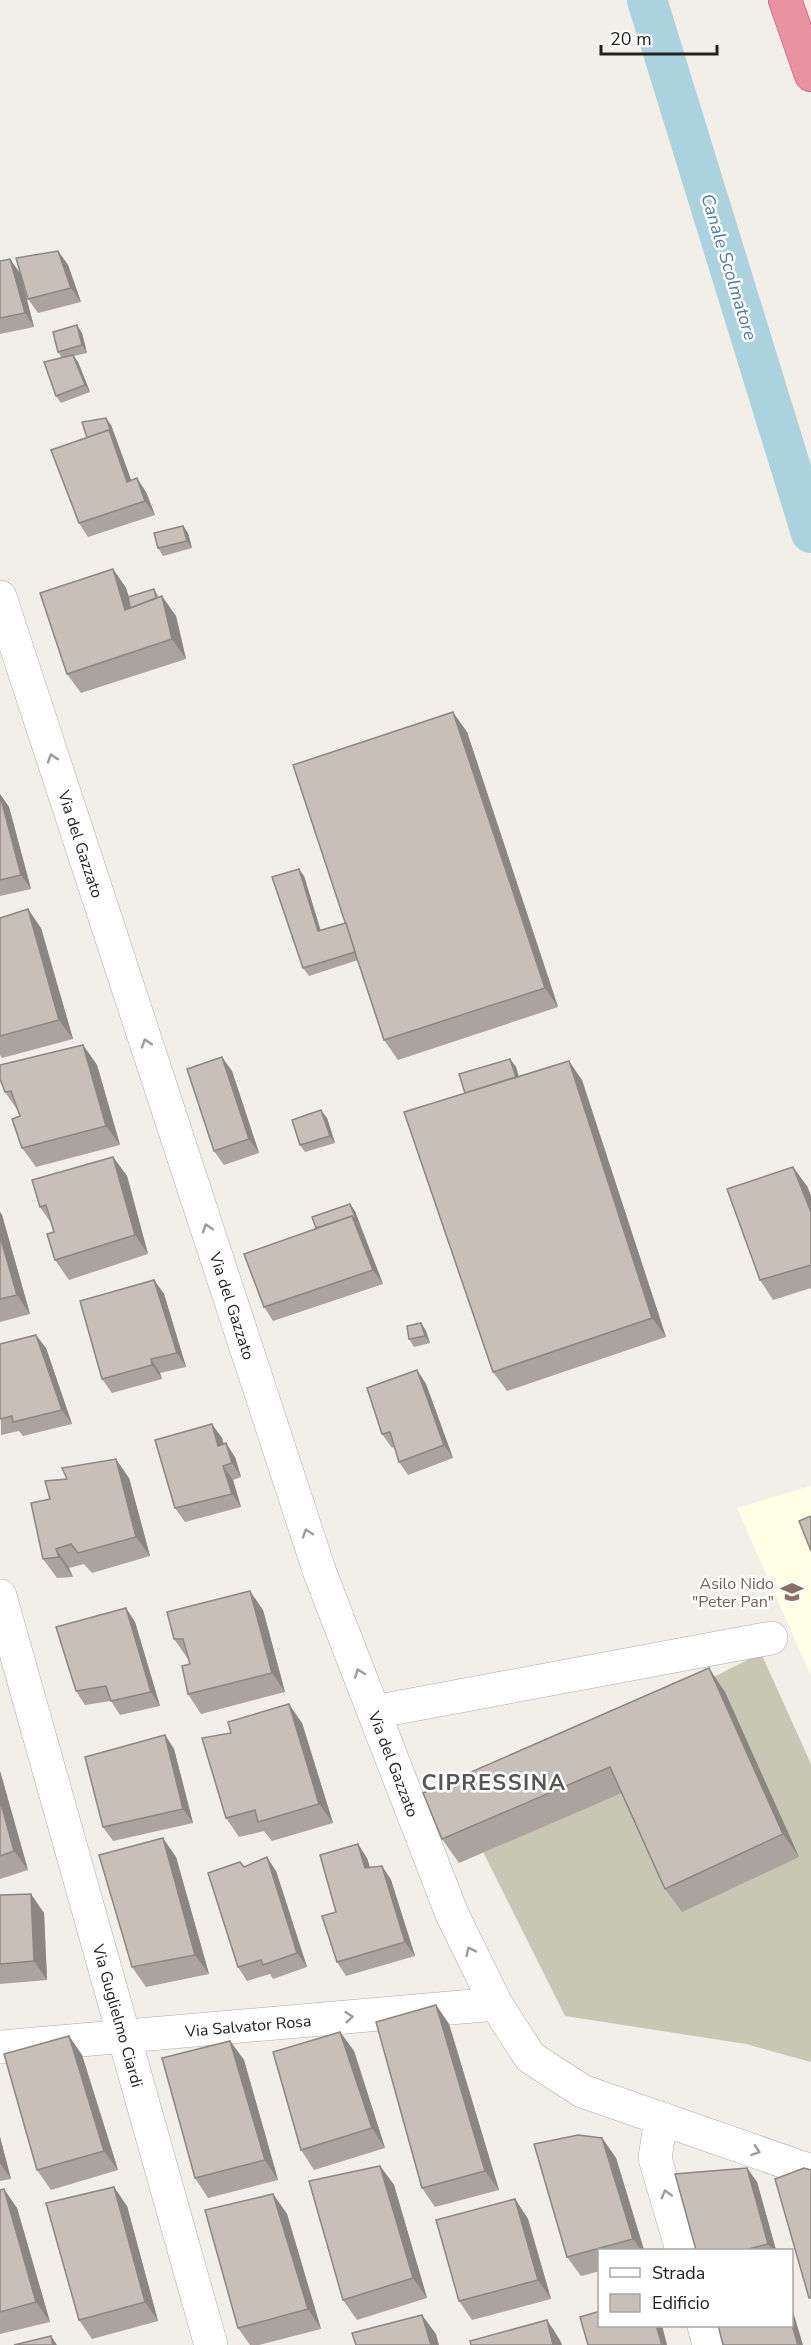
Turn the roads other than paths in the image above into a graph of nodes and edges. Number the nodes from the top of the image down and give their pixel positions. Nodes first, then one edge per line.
1 (785, 0) edge
2 (811, 75) edge
3 (0, 597) edge
4 (11, 667) edge
5 (0, 1596) edge
6 (771, 1638) dead end
7 (13, 1691) edge
8 (374, 1712) junction
9 (496, 2004) junction
10 (124, 2036) junction
11 (0, 2046) edge
12 (662, 2118) junction
13 (811, 2171) edge
14 (682, 2249) edge
15 (704, 2327) edge
16 (211, 2345) edge
17 (709, 2345) edge

1 - 2 highway
3 - 4 street, Via del Gazzato
8 -> 4 street, Via del Gazzato
5 - 7 street, Via Guglielmo Ciardi
6 - 8 street
7 - 10 street, Via Guglielmo Ciardi
9 -> 8 street, Via del Gazzato
10 -> 9 street, Via Salvator Rosa
9 - 12 street, Via del Gazzato
10 - 11 street, Via Salvator Rosa
10 - 16 street, Via Guglielmo Ciardi
12 -> 13 street, Via del Gazzato
14 -> 12 street
15 - 17 street

